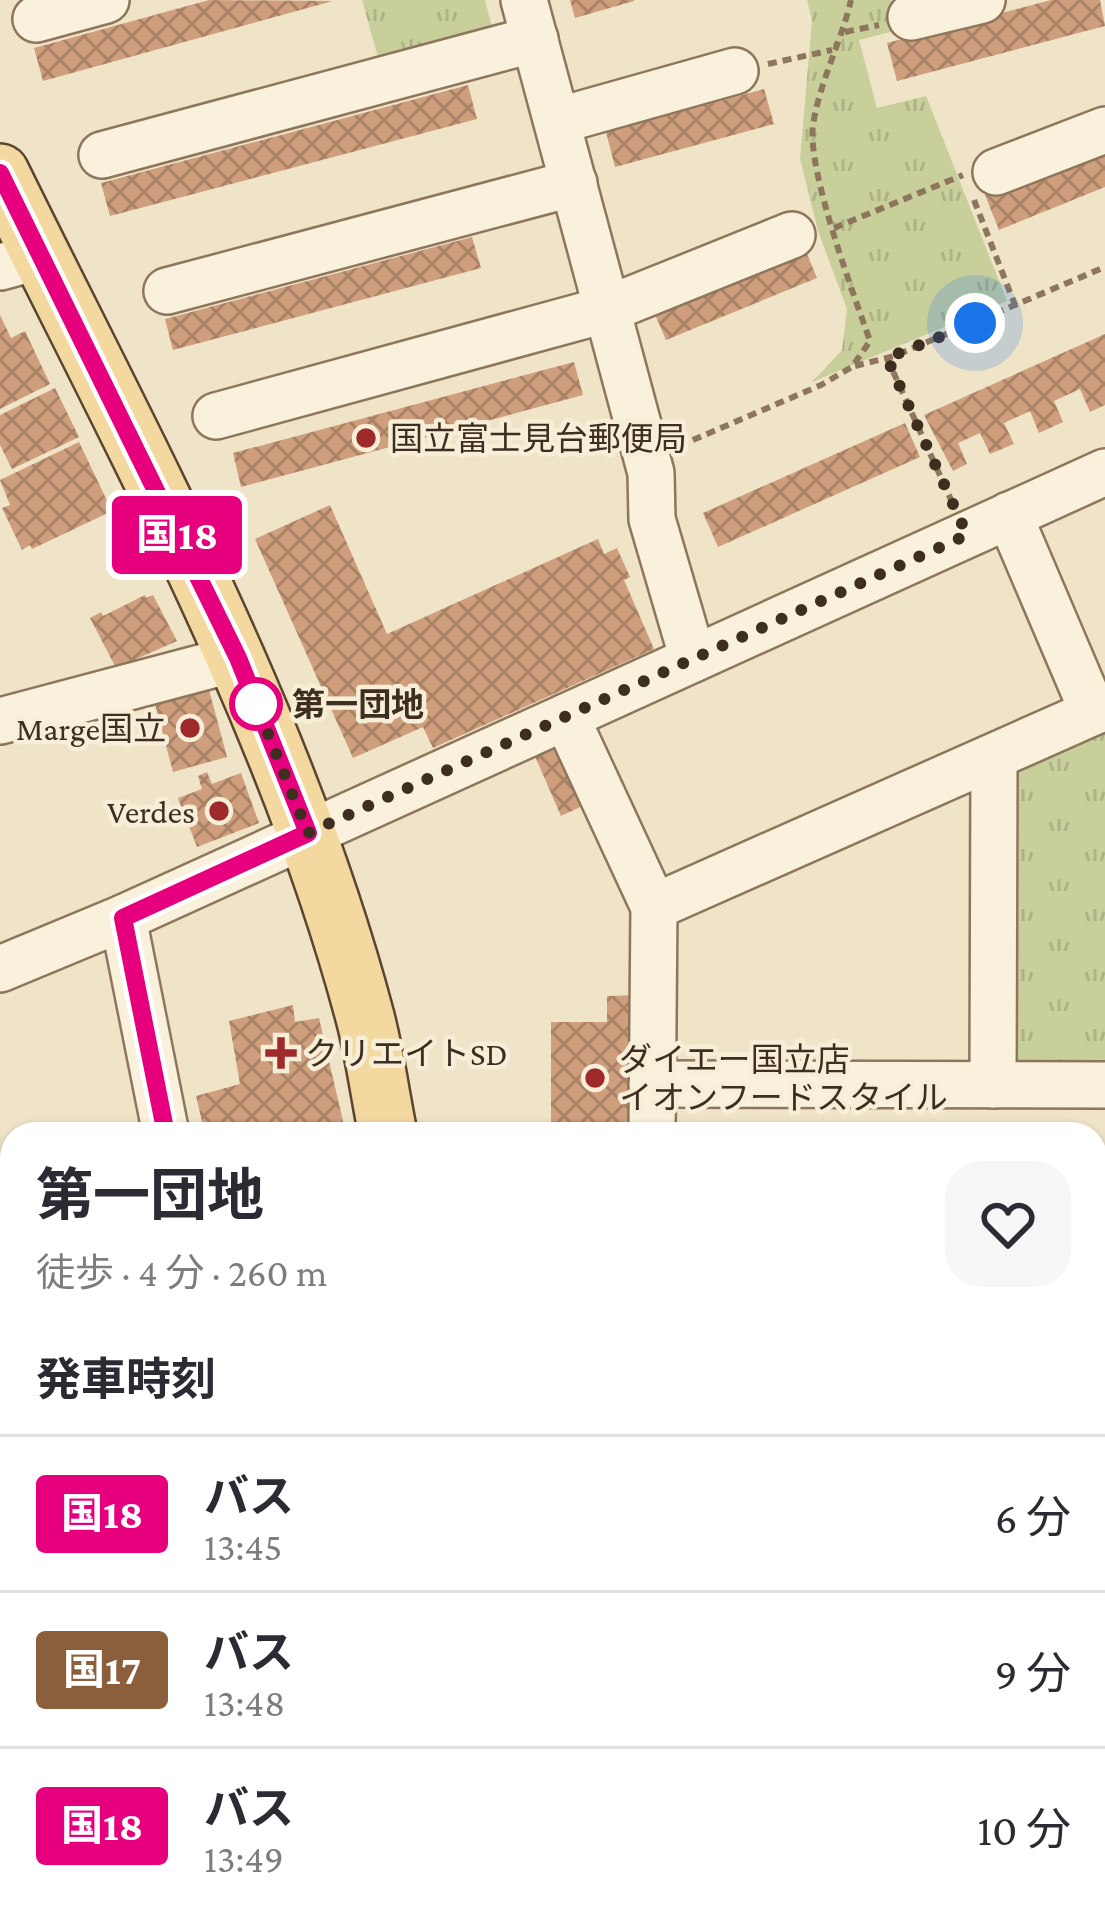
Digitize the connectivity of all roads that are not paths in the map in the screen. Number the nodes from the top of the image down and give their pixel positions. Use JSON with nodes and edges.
{"nodes":[{"id":1,"x":106,"y":0,"type":"edge"},
{"id":2,"x":982,"y":0,"type":"edge"},
{"id":3,"x":911,"y":17,"type":"dead end"},
{"id":4,"x":36,"y":19,"type":"dead end"},
{"id":5,"x":530,"y":20,"type":"edge"},
{"id":6,"x":736,"y":70,"type":"road end"},
{"id":7,"x":556,"y":121,"type":"junction"},
{"id":8,"x":1105,"y":130,"type":"edge"},
{"id":9,"x":102,"y":154,"type":"dead end"},
{"id":10,"x":0,"y":173,"type":"edge"},
{"id":11,"x":977,"y":181,"type":"road end"},
{"id":12,"x":574,"y":183,"type":"junction"},
{"id":13,"x":813,"y":232,"type":"road end"},
{"id":14,"x":20,"y":261,"type":"edge"},
{"id":15,"x":166,"y":292,"type":"dead end"},
{"id":16,"x":608,"y":309,"type":"junction"},
{"id":17,"x":216,"y":416,"type":"dead end"},
{"id":18,"x":1101,"y":485,"type":"edge"},
{"id":19,"x":1009,"y":515,"type":"junction"},
{"id":20,"x":238,"y":658,"type":"junction"},
{"id":21,"x":693,"y":659,"type":"junction"},
{"id":22,"x":1099,"y":710,"type":"edge"},
{"id":23,"x":566,"y":717,"type":"junction"},
{"id":24,"x":0,"y":721,"type":"edge"},
{"id":25,"x":994,"y":757,"type":"junction"},
{"id":26,"x":308,"y":833,"type":"junction"},
{"id":27,"x":654,"y":907,"type":"junction"},
{"id":28,"x":123,"y":918,"type":"junction"},
{"id":29,"x":0,"y":969,"type":"edge"},
{"id":30,"x":652,"y":1084,"type":"junction"},
{"id":31,"x":993,"y":1085,"type":"junction"},
{"id":32,"x":1105,"y":1085,"type":"edge"},
{"id":33,"x":164,"y":1122,"type":"edge"},
{"id":34,"x":386,"y":1122,"type":"edge"},
{"id":35,"x":652,"y":1122,"type":"edge"}],
"edges":[{"from":1,"to":4,"type":"street"},
{"from":2,"to":3,"type":"street"},
{"from":5,"to":7,"type":"street"},
{"from":5,"to":9,"type":"street"},
{"from":6,"to":7,"type":"street"},
{"from":7,"to":12,"type":"street"},
{"from":8,"to":11,"type":"street"},
{"from":10,"to":14,"type":"main road"},
{"from":12,"to":15,"type":"street"},
{"from":12,"to":16,"type":"street"},
{"from":13,"to":16,"type":"street"},
{"from":14,"to":20,"type":"main road"},
{"from":16,"to":17,"type":"street"},
{"from":16,"to":21,"type":"street"},
{"from":18,"to":19,"type":"street"},
{"from":19,"to":21,"type":"street"},
{"from":19,"to":22,"type":"street"},
{"from":20,"to":24,"type":"street"},
{"from":20,"to":26,"type":"main road"},
{"from":21,"to":23,"type":"street"},
{"from":22,"to":25,"type":"street"},
{"from":23,"to":26,"type":"street"},
{"from":23,"to":27,"type":"street"},
{"from":25,"to":27,"type":"street"},
{"from":25,"to":31,"type":"street"},
{"from":26,"to":28,"type":"street"},
{"from":26,"to":34,"type":"main road"},
{"from":27,"to":30,"type":"street"},
{"from":28,"to":29,"type":"street"},
{"from":28,"to":33,"type":"street"},
{"from":30,"to":31,"type":"street"},
{"from":30,"to":35,"type":"street"},
{"from":31,"to":32,"type":"street"}]}
